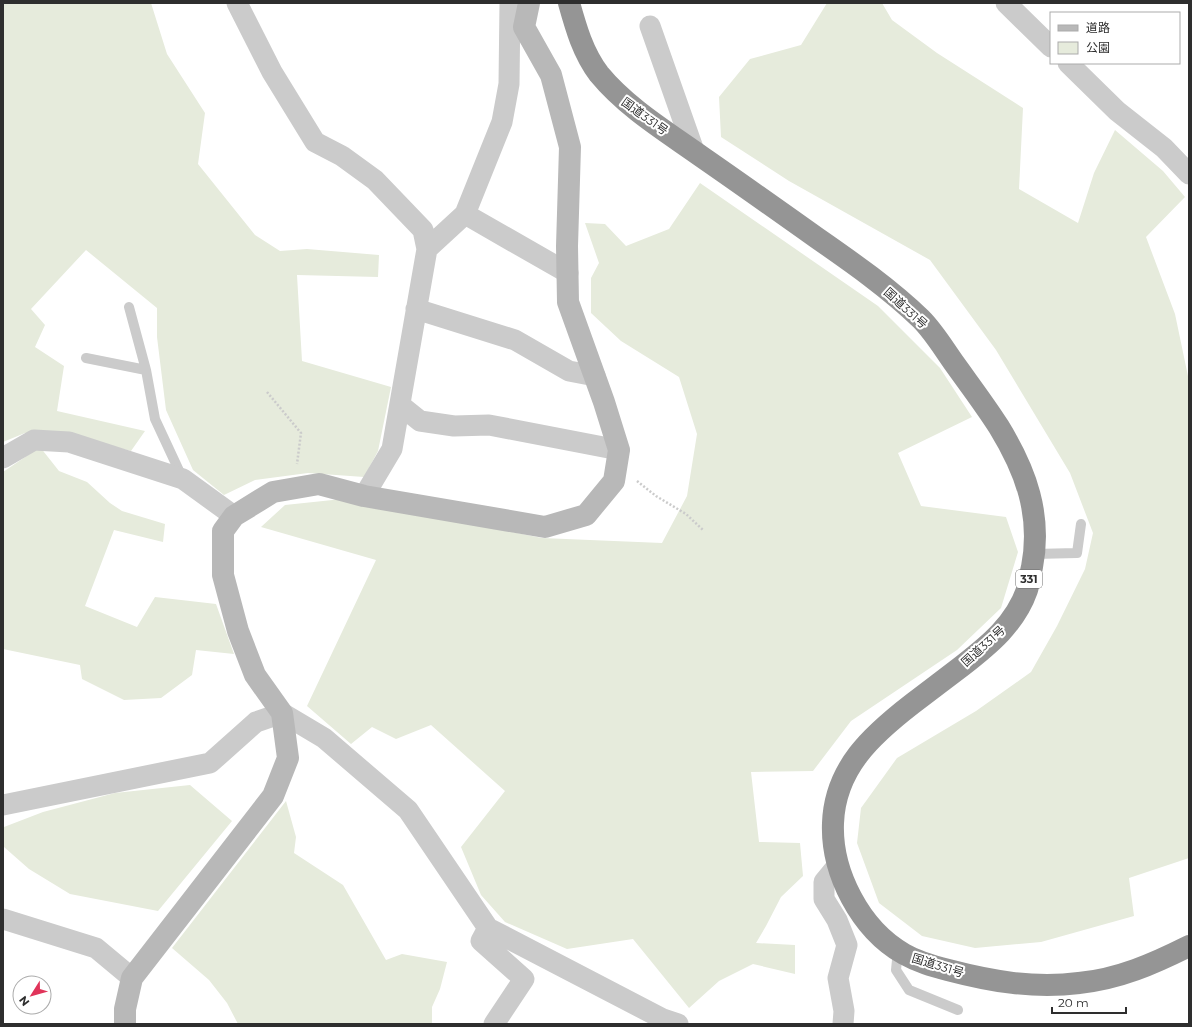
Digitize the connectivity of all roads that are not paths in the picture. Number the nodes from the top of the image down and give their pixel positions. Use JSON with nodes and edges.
{"nodes":[{"id":1,"x":510,"y":3,"type":"edge"},
{"id":2,"x":529,"y":3,"type":"edge"},
{"id":3,"x":569,"y":3,"type":"edge"},
{"id":4,"x":1006,"y":3,"type":"edge"},
{"id":5,"x":241,"y":4,"type":"edge"},
{"id":6,"x":650,"y":26,"type":"dead end"},
{"id":7,"x":1050,"y":46,"type":"edge"},
{"id":8,"x":1069,"y":64,"type":"edge"},
{"id":9,"x":694,"y":151,"type":"junction"},
{"id":10,"x":1189,"y":174,"type":"edge"},
{"id":11,"x":465,"y":214,"type":"junction"},
{"id":12,"x":427,"y":249,"type":"junction"},
{"id":13,"x":568,"y":273,"type":"junction"},
{"id":14,"x":129,"y":307,"type":"dead end"},
{"id":15,"x":416,"y":309,"type":"junction"},
{"id":16,"x":86,"y":358,"type":"dead end"},
{"id":17,"x":146,"y":370,"type":"junction"},
{"id":18,"x":595,"y":376,"type":"junction"},
{"id":19,"x":400,"y":405,"type":"junction"},
{"id":20,"x":3,"y":458,"type":"edge"},
{"id":21,"x":618,"y":458,"type":"junction"},
{"id":22,"x":183,"y":479,"type":"junction"},
{"id":23,"x":364,"y":496,"type":"junction"},
{"id":24,"x":234,"y":516,"type":"junction"},
{"id":25,"x":1081,"y":524,"type":"dead end"},
{"id":26,"x":1034,"y":554,"type":"junction"},
{"id":27,"x":282,"y":713,"type":"junction"},
{"id":28,"x":3,"y":805,"type":"edge"},
{"id":29,"x":838,"y":865,"type":"junction"},
{"id":30,"x":3,"y":919,"type":"edge"},
{"id":31,"x":488,"y":928,"type":"junction"},
{"id":32,"x":1189,"y":946,"type":"edge"},
{"id":33,"x":898,"y":950,"type":"junction"},
{"id":34,"x":132,"y":978,"type":"junction"},
{"id":35,"x":958,"y":1010,"type":"dead end"},
{"id":36,"x":125,"y":1024,"type":"edge"},
{"id":37,"x":494,"y":1024,"type":"edge"},
{"id":38,"x":678,"y":1024,"type":"edge"},
{"id":39,"x":843,"y":1024,"type":"edge"}],
"edges":[{"from":1,"to":11,"type":"street"},
{"from":2,"to":13,"type":"street"},
{"from":3,"to":9,"type":"highway","name":"国道331号","number":"331"},
{"from":4,"to":7,"type":"street"},
{"from":5,"to":12,"type":"street"},
{"from":6,"to":9,"type":"street"},
{"from":8,"to":10,"type":"street"},
{"from":9,"to":26,"type":"highway","name":"国道331号","number":"331"},
{"from":11,"to":12,"type":"street"},
{"from":11,"to":13,"type":"street"},
{"from":12,"to":15,"type":"street"},
{"from":13,"to":18,"type":"street"},
{"from":14,"to":17,"type":"lane"},
{"from":15,"to":18,"type":"street"},
{"from":15,"to":19,"type":"street"},
{"from":16,"to":17,"type":"lane"},
{"from":17,"to":22,"type":"lane"},
{"from":18,"to":21,"type":"street"},
{"from":19,"to":21,"type":"street"},
{"from":19,"to":23,"type":"street"},
{"from":20,"to":22,"type":"street"},
{"from":21,"to":23,"type":"street"},
{"from":22,"to":24,"type":"street"},
{"from":23,"to":24,"type":"street"},
{"from":24,"to":27,"type":"street"},
{"from":25,"to":26,"type":"lane"},
{"from":26,"to":29,"type":"highway","name":"国道331号","number":"331"},
{"from":27,"to":28,"type":"street"},
{"from":27,"to":31,"type":"street"},
{"from":27,"to":34,"type":"street"},
{"from":29,"to":33,"type":"highway","name":"国道331号","number":"331"},
{"from":29,"to":39,"type":"street"},
{"from":30,"to":34,"type":"street"},
{"from":31,"to":37,"type":"street"},
{"from":31,"to":38,"type":"street"},
{"from":32,"to":33,"type":"highway","name":"国道331号","number":"331"},
{"from":33,"to":35,"type":"lane"},
{"from":34,"to":36,"type":"street"}]}
